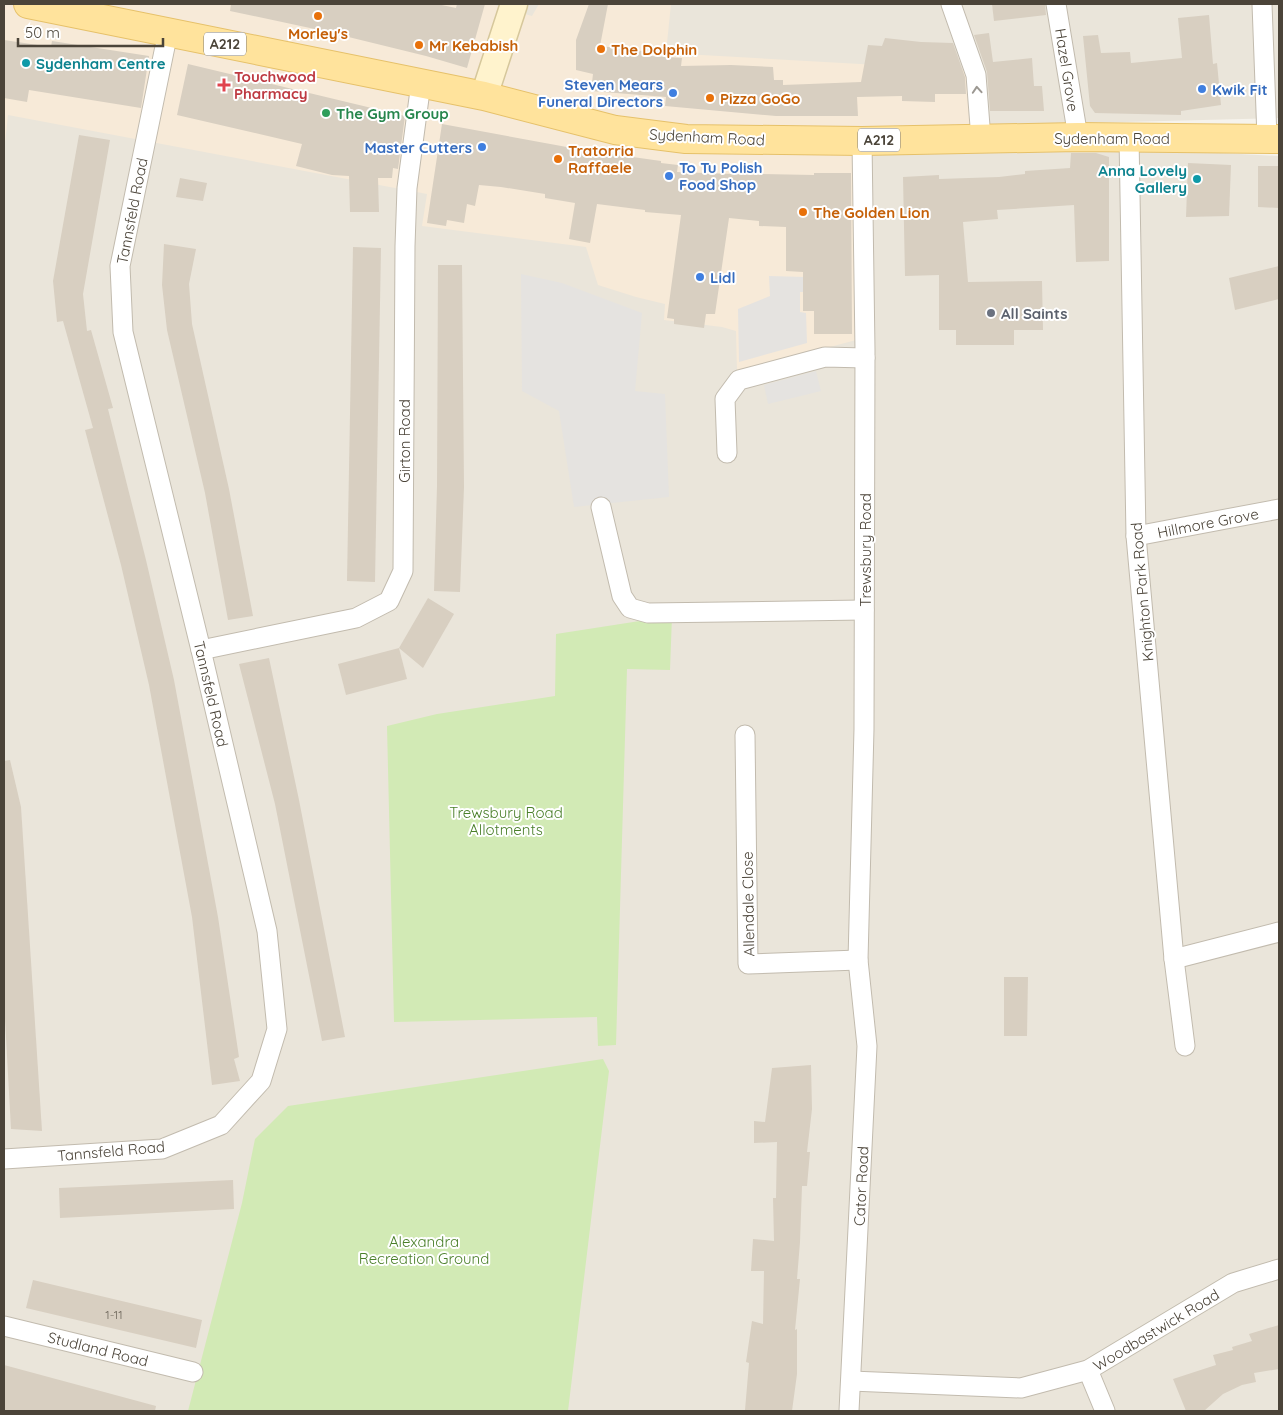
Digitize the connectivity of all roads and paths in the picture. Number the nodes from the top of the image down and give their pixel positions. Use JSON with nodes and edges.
{"nodes":[{"id":1,"x":28,"y":4,"type":"edge"},
{"id":2,"x":514,"y":4,"type":"edge"},
{"id":3,"x":950,"y":4,"type":"edge"},
{"id":4,"x":1056,"y":4,"type":"edge"},
{"id":5,"x":1262,"y":4,"type":"edge"},
{"id":6,"x":168,"y":32,"type":"junction"},
{"id":7,"x":421,"y":84,"type":"junction"},
{"id":8,"x":484,"y":96,"type":"junction"},
{"id":9,"x":1078,"y":137,"type":"junction"},
{"id":10,"x":1129,"y":137,"type":"junction"},
{"id":11,"x":1273,"y":138,"type":"edge"},
{"id":12,"x":981,"y":139,"type":"junction"},
{"id":13,"x":862,"y":141,"type":"junction"},
{"id":14,"x":865,"y":358,"type":"junction"},
{"id":15,"x":728,"y":453,"type":"dead end"},
{"id":16,"x":601,"y":507,"type":"dead end"},
{"id":17,"x":1279,"y":509,"type":"edge"},
{"id":18,"x":1136,"y":536,"type":"junction"},
{"id":19,"x":864,"y":610,"type":"junction"},
{"id":20,"x":201,"y":650,"type":"junction"},
{"id":21,"x":745,"y":734,"type":"dead end"},
{"id":22,"x":1279,"y":932,"type":"edge"},
{"id":23,"x":1174,"y":958,"type":"junction"},
{"id":24,"x":858,"y":960,"type":"junction"},
{"id":25,"x":1185,"y":1046,"type":"dead end"},
{"id":26,"x":4,"y":1159,"type":"edge"},
{"id":27,"x":1279,"y":1269,"type":"edge"},
{"id":28,"x":4,"y":1326,"type":"edge"},
{"id":29,"x":1088,"y":1370,"type":"junction"},
{"id":30,"x":193,"y":1372,"type":"dead end"},
{"id":31,"x":851,"y":1381,"type":"junction"},
{"id":32,"x":849,"y":1411,"type":"edge"},
{"id":33,"x":1105,"y":1411,"type":"edge"}],
"edges":[{"from":1,"to":6,"type":"main road","name":"Sydenham Road","number":"A212"},
{"from":2,"to":8,"type":"street"},
{"from":12,"to":3,"type":"street","one_way":true},
{"from":4,"to":9,"type":"street","name":"Hazel Grove"},
{"from":5,"to":11,"type":"street"},
{"from":6,"to":7,"type":"main road","name":"Sydenham Road","number":"A212"},
{"from":6,"to":20,"type":"street","name":"Tannsfeld Road"},
{"from":7,"to":8,"type":"main road","name":"Sydenham Road","number":"A212"},
{"from":7,"to":20,"type":"street","name":"Girton Road"},
{"from":8,"to":13,"type":"main road","name":"Sydenham Road","number":"A212"},
{"from":9,"to":10,"type":"main road","name":"Sydenham Road","number":"A212"},
{"from":9,"to":12,"type":"main road","name":"Sydenham Road","number":"A212"},
{"from":10,"to":11,"type":"main road","name":"Sydenham Road","number":"A212"},
{"from":10,"to":18,"type":"street","name":"Knighton Park Road"},
{"from":12,"to":13,"type":"main road","name":"Sydenham Road","number":"A212"},
{"from":13,"to":14,"type":"street","name":"Trewsbury Road"},
{"from":14,"to":15,"type":"street"},
{"from":14,"to":19,"type":"street","name":"Trewsbury Road"},
{"from":16,"to":19,"type":"street"},
{"from":17,"to":18,"type":"street","name":"Hillmore Grove"},
{"from":18,"to":23,"type":"street","name":"Knighton Park Road"},
{"from":19,"to":24,"type":"street","name":"Trewsbury Road"},
{"from":20,"to":26,"type":"street","name":"Tannsfeld Road"},
{"from":21,"to":24,"type":"street","name":"Allendale Close"},
{"from":22,"to":23,"type":"street"},
{"from":23,"to":25,"type":"street","name":"Knighton Park Road"},
{"from":24,"to":31,"type":"street","name":"Cator Road"},
{"from":27,"to":29,"type":"street","name":"Woodbastwick Road"},
{"from":28,"to":30,"type":"street","name":"Studland Road"},
{"from":29,"to":31,"type":"street","name":"Woodbastwick Road"},
{"from":29,"to":33,"type":"street"},
{"from":31,"to":32,"type":"street","name":"Cator Road"}]}
